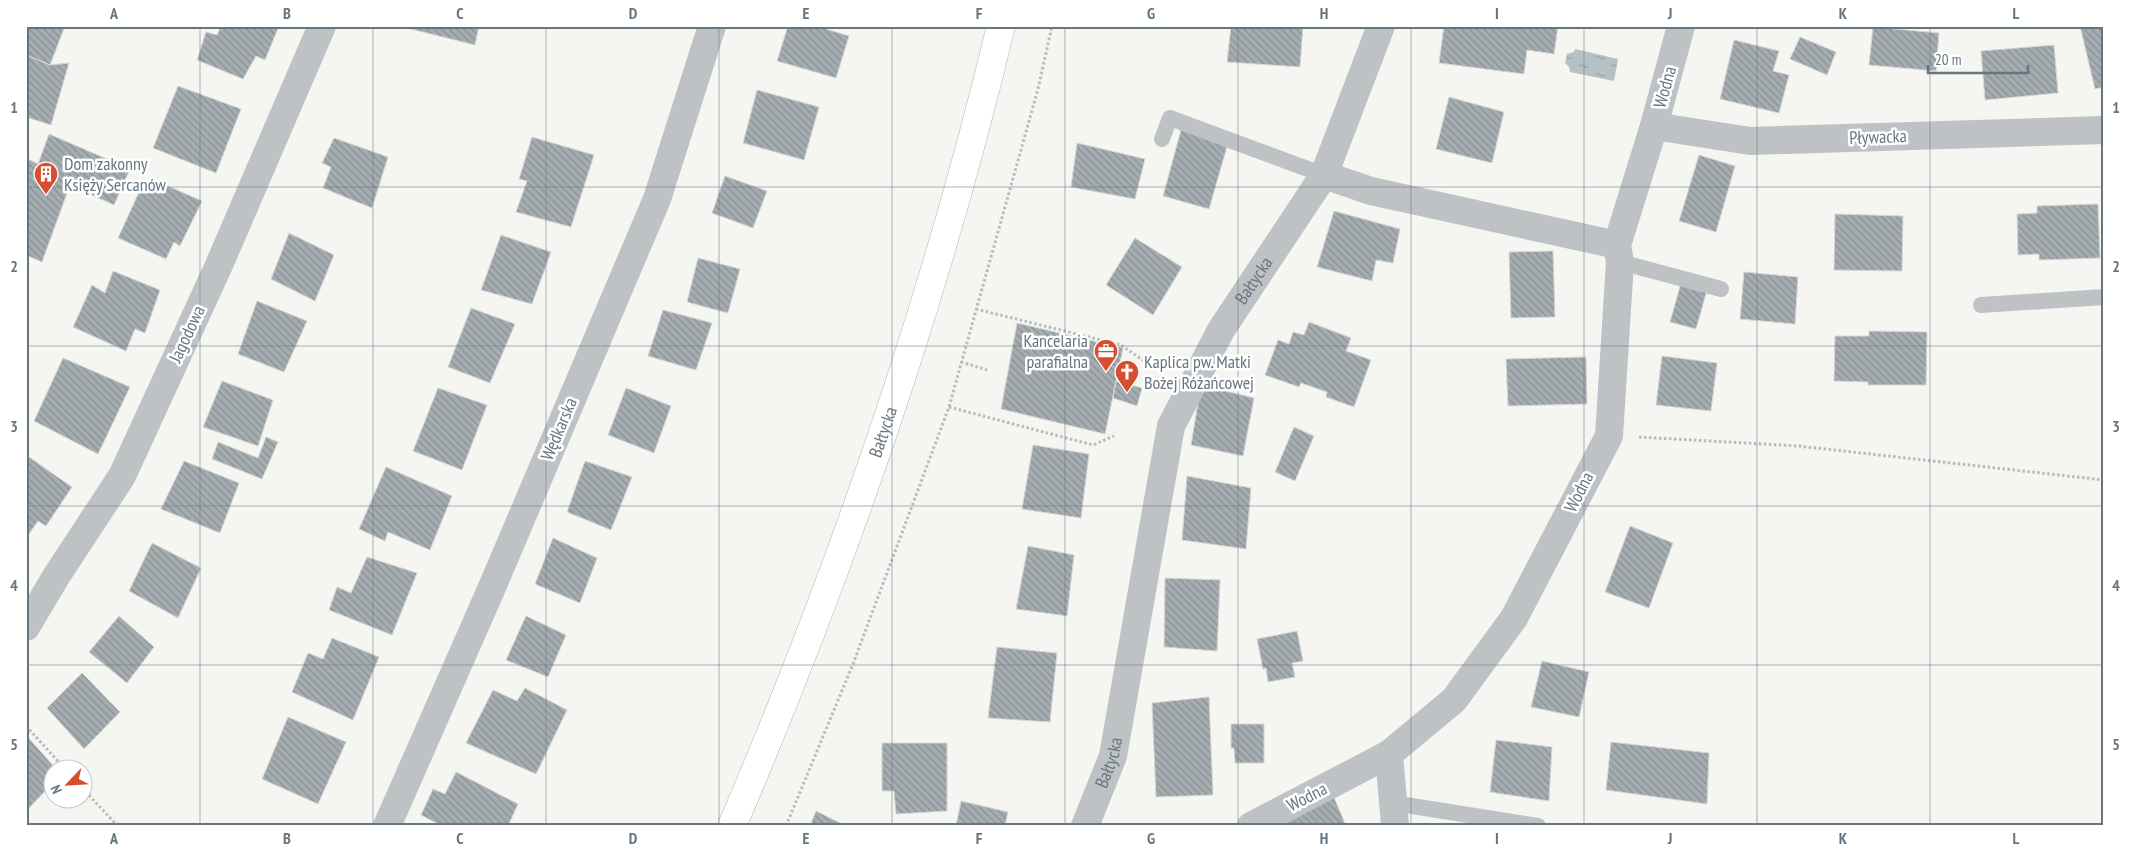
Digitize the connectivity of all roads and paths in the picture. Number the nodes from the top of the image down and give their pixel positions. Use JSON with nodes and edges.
{"nodes":[{"id":1,"x":322,"y":26,"type":"edge"},
{"id":2,"x":712,"y":26,"type":"edge"},
{"id":3,"x":1001,"y":26,"type":"edge"},
{"id":4,"x":1052,"y":26,"type":"edge"},
{"id":5,"x":1381,"y":26,"type":"edge"},
{"id":6,"x":1682,"y":26,"type":"edge"},
{"id":7,"x":1654,"y":126,"type":"junction"},
{"id":8,"x":2104,"y":130,"type":"edge"},
{"id":9,"x":1162,"y":138,"type":"dead end"},
{"id":10,"x":1324,"y":175,"type":"junction"},
{"id":11,"x":1619,"y":254,"type":"junction"},
{"id":12,"x":1721,"y":289,"type":"dead end"},
{"id":13,"x":2104,"y":297,"type":"edge"},
{"id":14,"x":1981,"y":305,"type":"dead end"},
{"id":15,"x":976,"y":309,"type":"junction"},
{"id":16,"x":961,"y":362,"type":"junction"},
{"id":17,"x":1154,"y":368,"type":"dead end"},
{"id":18,"x":987,"y":370,"type":"dead end"},
{"id":19,"x":948,"y":407,"type":"junction"},
{"id":20,"x":1114,"y":436,"type":"dead end"},
{"id":21,"x":1609,"y":436,"type":"junction"},
{"id":22,"x":2104,"y":480,"type":"edge"},
{"id":23,"x":26,"y":627,"type":"edge"},
{"id":24,"x":26,"y":726,"type":"edge"},
{"id":25,"x":1388,"y":754,"type":"junction"},
{"id":26,"x":57,"y":760,"type":"edge"},
{"id":27,"x":92,"y":799,"type":"edge"},
{"id":28,"x":1394,"y":814,"type":"edge"},
{"id":29,"x":122,"y":826,"type":"edge"},
{"id":30,"x":387,"y":826,"type":"edge"},
{"id":31,"x":732,"y":826,"type":"edge"},
{"id":32,"x":786,"y":826,"type":"edge"},
{"id":33,"x":1085,"y":826,"type":"edge"},
{"id":34,"x":1251,"y":826,"type":"edge"},
{"id":35,"x":1538,"y":826,"type":"edge"}],
"edges":[{"from":1,"to":23,"type":"street","name":"Jagodowa"},
{"from":2,"to":30,"type":"street","name":"Wędkarska"},
{"from":3,"to":31,"type":"main road","name":"Bałtycka"},
{"from":4,"to":15,"type":"path"},
{"from":5,"to":10,"type":"street","name":"Bałtycka"},
{"from":6,"to":7,"type":"street","name":"Wodna"},
{"from":7,"to":8,"type":"street","name":"Pływacka"},
{"from":7,"to":11,"type":"street","name":"Wodna"},
{"from":9,"to":10,"type":"lane"},
{"from":10,"to":11,"type":"street"},
{"from":10,"to":33,"type":"street","name":"Bałtycka"},
{"from":11,"to":12,"type":"lane"},
{"from":11,"to":21,"type":"street","name":"Wodna"},
{"from":13,"to":14,"type":"lane"},
{"from":15,"to":16,"type":"path"},
{"from":15,"to":17,"type":"path"},
{"from":16,"to":18,"type":"path"},
{"from":16,"to":19,"type":"path"},
{"from":19,"to":20,"type":"path"},
{"from":19,"to":32,"type":"path"},
{"from":21,"to":22,"type":"path"},
{"from":21,"to":25,"type":"street","name":"Wodna"},
{"from":24,"to":26,"type":"path"},
{"from":25,"to":28,"type":"street"},
{"from":25,"to":34,"type":"street","name":"Wodna"},
{"from":27,"to":29,"type":"path"},
{"from":28,"to":35,"type":"lane"}]}
